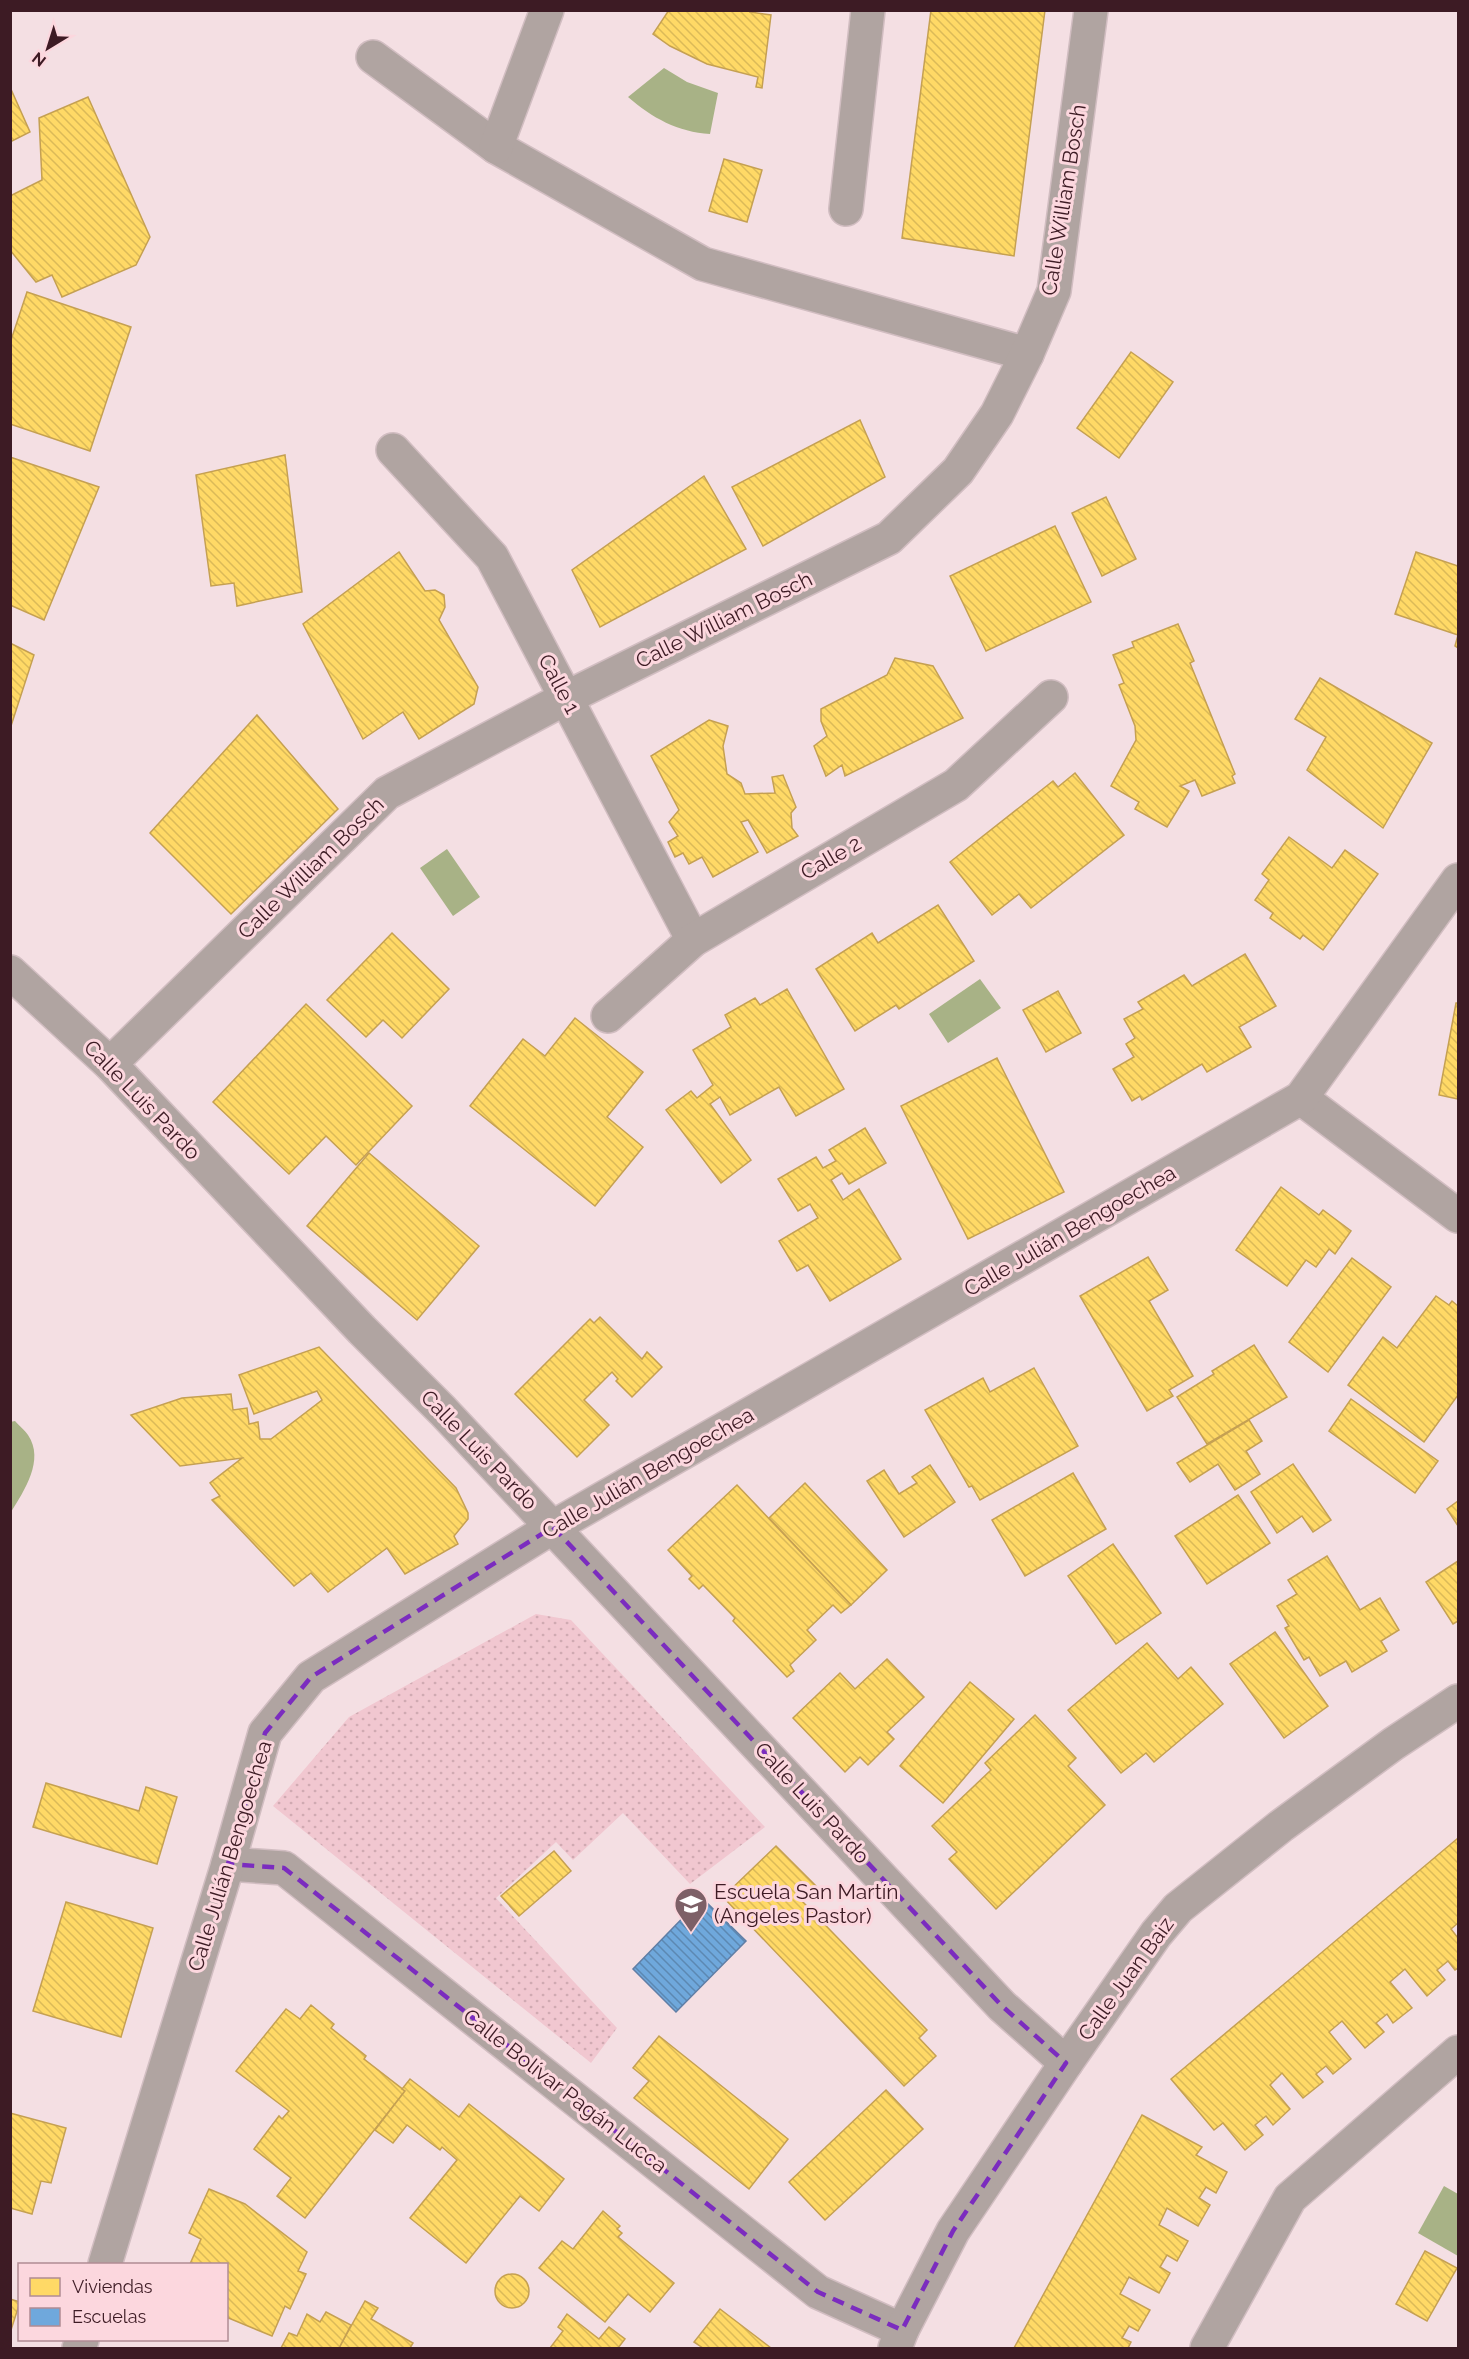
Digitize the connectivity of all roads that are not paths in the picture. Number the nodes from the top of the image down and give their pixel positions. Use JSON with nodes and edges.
{"nodes":[{"id":1,"x":548,"y":10,"type":"edge"},
{"id":2,"x":868,"y":10,"type":"edge"},
{"id":3,"x":1091,"y":10,"type":"edge"},
{"id":4,"x":373,"y":57,"type":"dead end"},
{"id":5,"x":496,"y":147,"type":"junction"},
{"id":6,"x":846,"y":209,"type":"dead end"},
{"id":7,"x":1027,"y":354,"type":"junction"},
{"id":8,"x":393,"y":450,"type":"dead end"},
{"id":9,"x":1051,"y":697,"type":"dead end"},
{"id":10,"x":566,"y":698,"type":"junction"},
{"id":11,"x":1458,"y":880,"type":"edge"},
{"id":12,"x":693,"y":939,"type":"junction"},
{"id":13,"x":10,"y":972,"type":"edge"},
{"id":14,"x":608,"y":1016,"type":"dead end"},
{"id":15,"x":110,"y":1064,"type":"junction"},
{"id":16,"x":1301,"y":1098,"type":"junction"},
{"id":17,"x":1458,"y":1216,"type":"edge"},
{"id":18,"x":554,"y":1527,"type":"junction"},
{"id":19,"x":1458,"y":1701,"type":"edge"},
{"id":20,"x":228,"y":1864,"type":"junction"},
{"id":21,"x":1458,"y":2052,"type":"edge"},
{"id":22,"x":1066,"y":2063,"type":"junction"},
{"id":23,"x":106,"y":2263,"type":"edge"},
{"id":24,"x":898,"y":2339,"type":"edge"},
{"id":25,"x":1207,"y":2349,"type":"edge"}],
"edges":[{"from":1,"to":5,"type":"street"},
{"from":2,"to":6,"type":"street"},
{"from":3,"to":7,"type":"street","name":"Calle William Bosch"},
{"from":4,"to":5,"type":"street"},
{"from":5,"to":7,"type":"street"},
{"from":7,"to":10,"type":"street","name":"Calle William Bosch"},
{"from":8,"to":10,"type":"street","name":"Calle 1"},
{"from":9,"to":12,"type":"street","name":"Calle 2"},
{"from":10,"to":12,"type":"street","name":"Calle 1"},
{"from":10,"to":15,"type":"street","name":"Calle William Bosch"},
{"from":11,"to":16,"type":"street","name":"Calle Julián Bengoechea"},
{"from":12,"to":14,"type":"street","name":"Calle 2"},
{"from":13,"to":15,"type":"street","name":"Calle Luis Pardo"},
{"from":15,"to":18,"type":"street","name":"Calle Luis Pardo"},
{"from":16,"to":17,"type":"street"},
{"from":16,"to":18,"type":"street","name":"Calle Julián Bengoechea"},
{"from":18,"to":20,"type":"street","name":"Calle Julián Bengoechea"},
{"from":18,"to":22,"type":"street","name":"Calle Luis Pardo"},
{"from":19,"to":22,"type":"street","name":"Calle Juan Baiz"},
{"from":20,"to":23,"type":"street","name":"Calle Julián Bengoechea"},
{"from":20,"to":24,"type":"street","name":"Calle Bolívar Pagán Lucca"},
{"from":21,"to":25,"type":"street"},
{"from":22,"to":24,"type":"street","name":"Calle Juan Baiz"}]}
